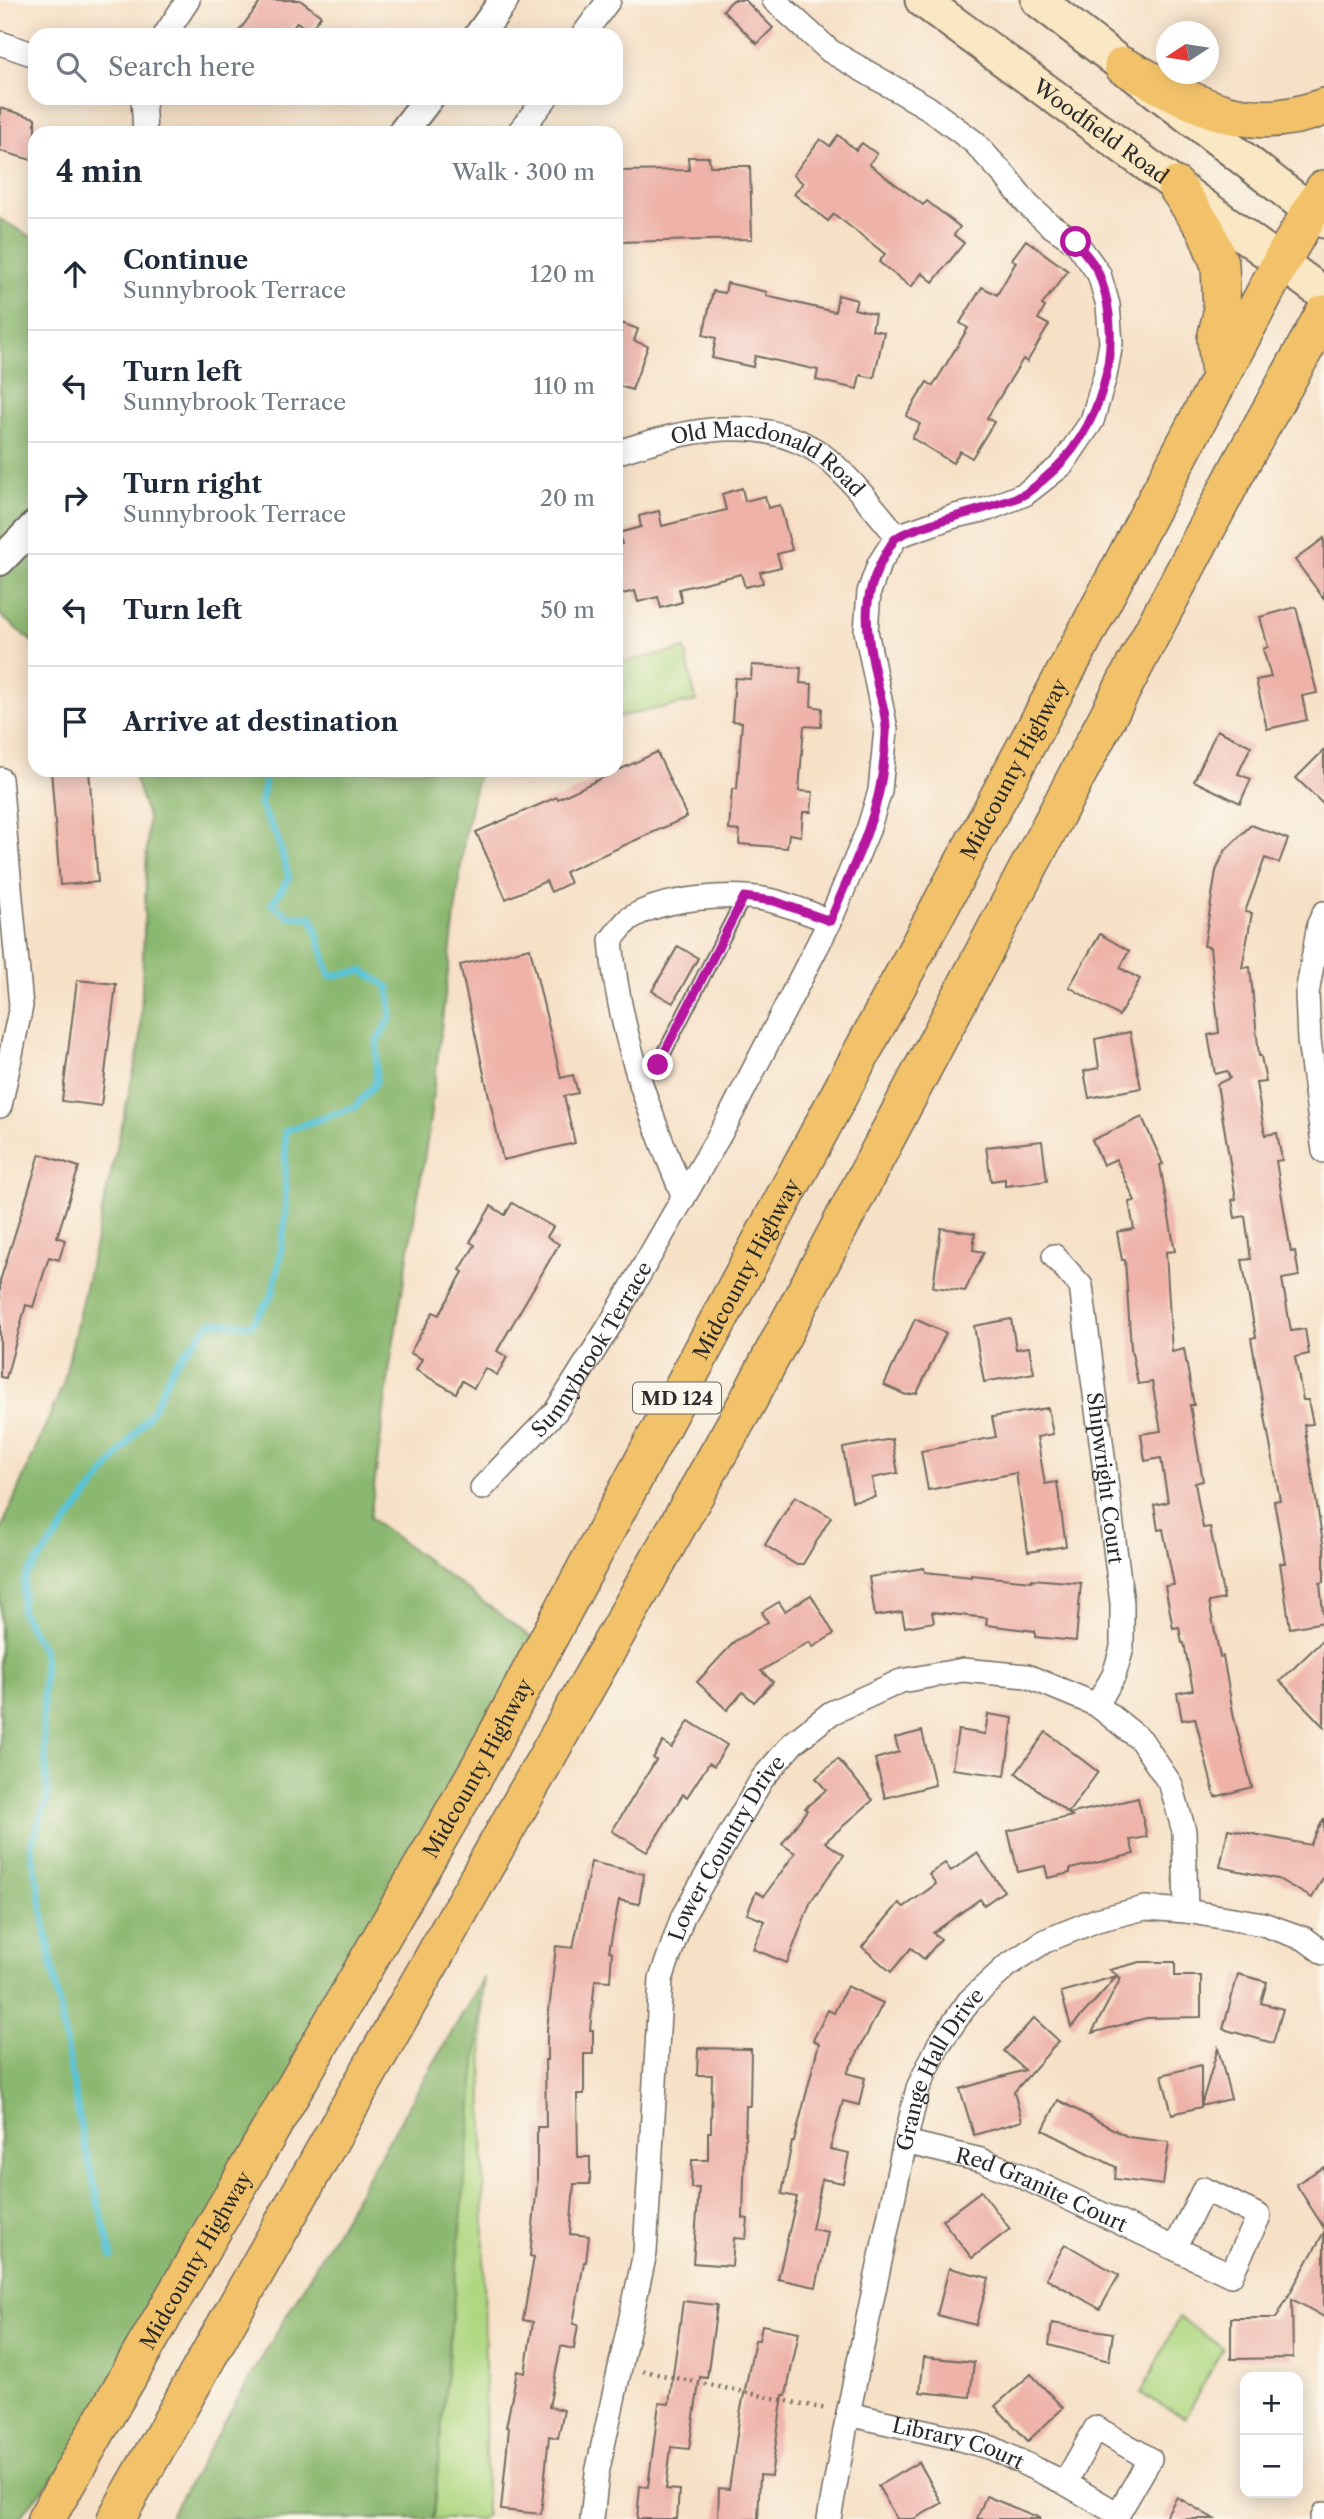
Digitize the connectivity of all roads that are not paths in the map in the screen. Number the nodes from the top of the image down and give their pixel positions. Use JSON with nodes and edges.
{"nodes":[{"id":1,"x":188,"y":0,"type":"edge"},
{"id":2,"x":504,"y":0,"type":"edge"},
{"id":3,"x":608,"y":0,"type":"edge"},
{"id":4,"x":774,"y":0,"type":"edge"},
{"id":5,"x":922,"y":0,"type":"edge"},
{"id":6,"x":1038,"y":0,"type":"edge"},
{"id":7,"x":170,"y":28,"type":"edge"},
{"id":8,"x":484,"y":28,"type":"edge"},
{"id":9,"x":588,"y":28,"type":"edge"},
{"id":10,"x":0,"y":43,"type":"edge"},
{"id":11,"x":28,"y":53,"type":"edge"},
{"id":12,"x":1123,"y":66,"type":"junction"},
{"id":13,"x":143,"y":105,"type":"edge"},
{"id":14,"x":424,"y":105,"type":"edge"},
{"id":15,"x":540,"y":105,"type":"edge"},
{"id":16,"x":1324,"y":107,"type":"edge"},
{"id":17,"x":145,"y":126,"type":"edge"},
{"id":18,"x":407,"y":126,"type":"edge"},
{"id":19,"x":524,"y":126,"type":"edge"},
{"id":20,"x":1175,"y":186,"type":"junction"},
{"id":21,"x":1320,"y":207,"type":"edge"},
{"id":22,"x":1281,"y":262,"type":"junction"},
{"id":23,"x":1324,"y":294,"type":"edge"},
{"id":24,"x":1324,"y":314,"type":"edge"},
{"id":25,"x":1221,"y":378,"type":"junction"},
{"id":26,"x":623,"y":451,"type":"edge"},
{"id":27,"x":28,"y":532,"type":"edge"},
{"id":28,"x":897,"y":536,"type":"junction"},
{"id":29,"x":0,"y":561,"type":"edge"},
{"id":30,"x":0,"y":779,"type":"edge"},
{"id":31,"x":744,"y":897,"type":"junction"},
{"id":32,"x":1324,"y":913,"type":"edge"},
{"id":33,"x":830,"y":921,"type":"junction"},
{"id":34,"x":6,"y":928,"type":"edge"},
{"id":35,"x":636,"y":1074,"type":"junction"},
{"id":36,"x":0,"y":1106,"type":"edge"},
{"id":37,"x":1324,"y":1151,"type":"edge"},
{"id":38,"x":684,"y":1196,"type":"junction"},
{"id":39,"x":1054,"y":1256,"type":"dead end"},
{"id":40,"x":482,"y":1488,"type":"dead end"},
{"id":41,"x":1097,"y":1705,"type":"junction"},
{"id":42,"x":1186,"y":1911,"type":"junction"},
{"id":43,"x":1324,"y":1953,"type":"edge"},
{"id":44,"x":905,"y":2142,"type":"junction"},
{"id":45,"x":1175,"y":2248,"type":"dead end"},
{"id":46,"x":848,"y":2414,"type":"junction"},
{"id":47,"x":1065,"y":2483,"type":"dead end"},
{"id":48,"x":1324,"y":2514,"type":"edge"},
{"id":49,"x":46,"y":2519,"type":"edge"},
{"id":50,"x":116,"y":2519,"type":"edge"},
{"id":51,"x":592,"y":2519,"type":"edge"},
{"id":52,"x":830,"y":2519,"type":"edge"},
{"id":53,"x":1322,"y":2519,"type":"edge"}],
"edges":[{"from":1,"to":7,"type":"street"},
{"from":2,"to":8,"type":"street"},
{"from":3,"to":9,"type":"street"},
{"from":4,"to":28,"type":"street"},
{"from":5,"to":20,"type":"main road","name":"Woodfield Road"},
{"from":6,"to":12,"type":"main road"},
{"from":10,"to":11,"type":"street"},
{"from":12,"to":16,"type":"main road"},
{"from":12,"to":21,"type":"main road"},
{"from":13,"to":17,"type":"street"},
{"from":14,"to":18,"type":"street"},
{"from":15,"to":19,"type":"street"},
{"from":20,"to":22,"type":"main road","name":"Woodfield Road"},
{"from":20,"to":25,"type":"main road"},
{"from":21,"to":22,"type":"main road","name":"Midcounty Highway"},
{"from":22,"to":23,"type":"main road","name":"Woodfield Road"},
{"from":22,"to":25,"type":"main road","name":"Midcounty Highway","number":"MD 124"},
{"from":24,"to":50,"type":"main road","number":"MD 124"},
{"from":25,"to":49,"type":"main road","name":"Midcounty Highway","number":"MD 124"},
{"from":26,"to":28,"type":"street","name":"Old Macdonald Road"},
{"from":27,"to":29,"type":"street"},
{"from":28,"to":33,"type":"street","name":"Sunnybrook Terrace"},
{"from":30,"to":34,"type":"street"},
{"from":31,"to":33,"type":"street"},
{"from":31,"to":35,"type":"lane"},
{"from":31,"to":35,"type":"street"},
{"from":32,"to":37,"type":"street"},
{"from":33,"to":38,"type":"street","name":"Sunnybrook Terrace"},
{"from":34,"to":36,"type":"street"},
{"from":35,"to":38,"type":"street"},
{"from":38,"to":40,"type":"street","name":"Sunnybrook Terrace"},
{"from":39,"to":41,"type":"street","name":"Shipwright Court"},
{"from":41,"to":42,"type":"street","name":"Lower Country Drive"},
{"from":41,"to":51,"type":"street","name":"Lower Country Drive"},
{"from":42,"to":43,"type":"street","name":"Grange Hall Drive"},
{"from":42,"to":44,"type":"street","name":"Grange Hall Drive"},
{"from":44,"to":45,"type":"street","name":"Red Granite Court"},
{"from":44,"to":46,"type":"street","name":"Grange Hall Drive"},
{"from":46,"to":47,"type":"street","name":"Library Court"},
{"from":46,"to":52,"type":"street","name":"Grange Hall Drive"},
{"from":48,"to":53,"type":"street"}]}
